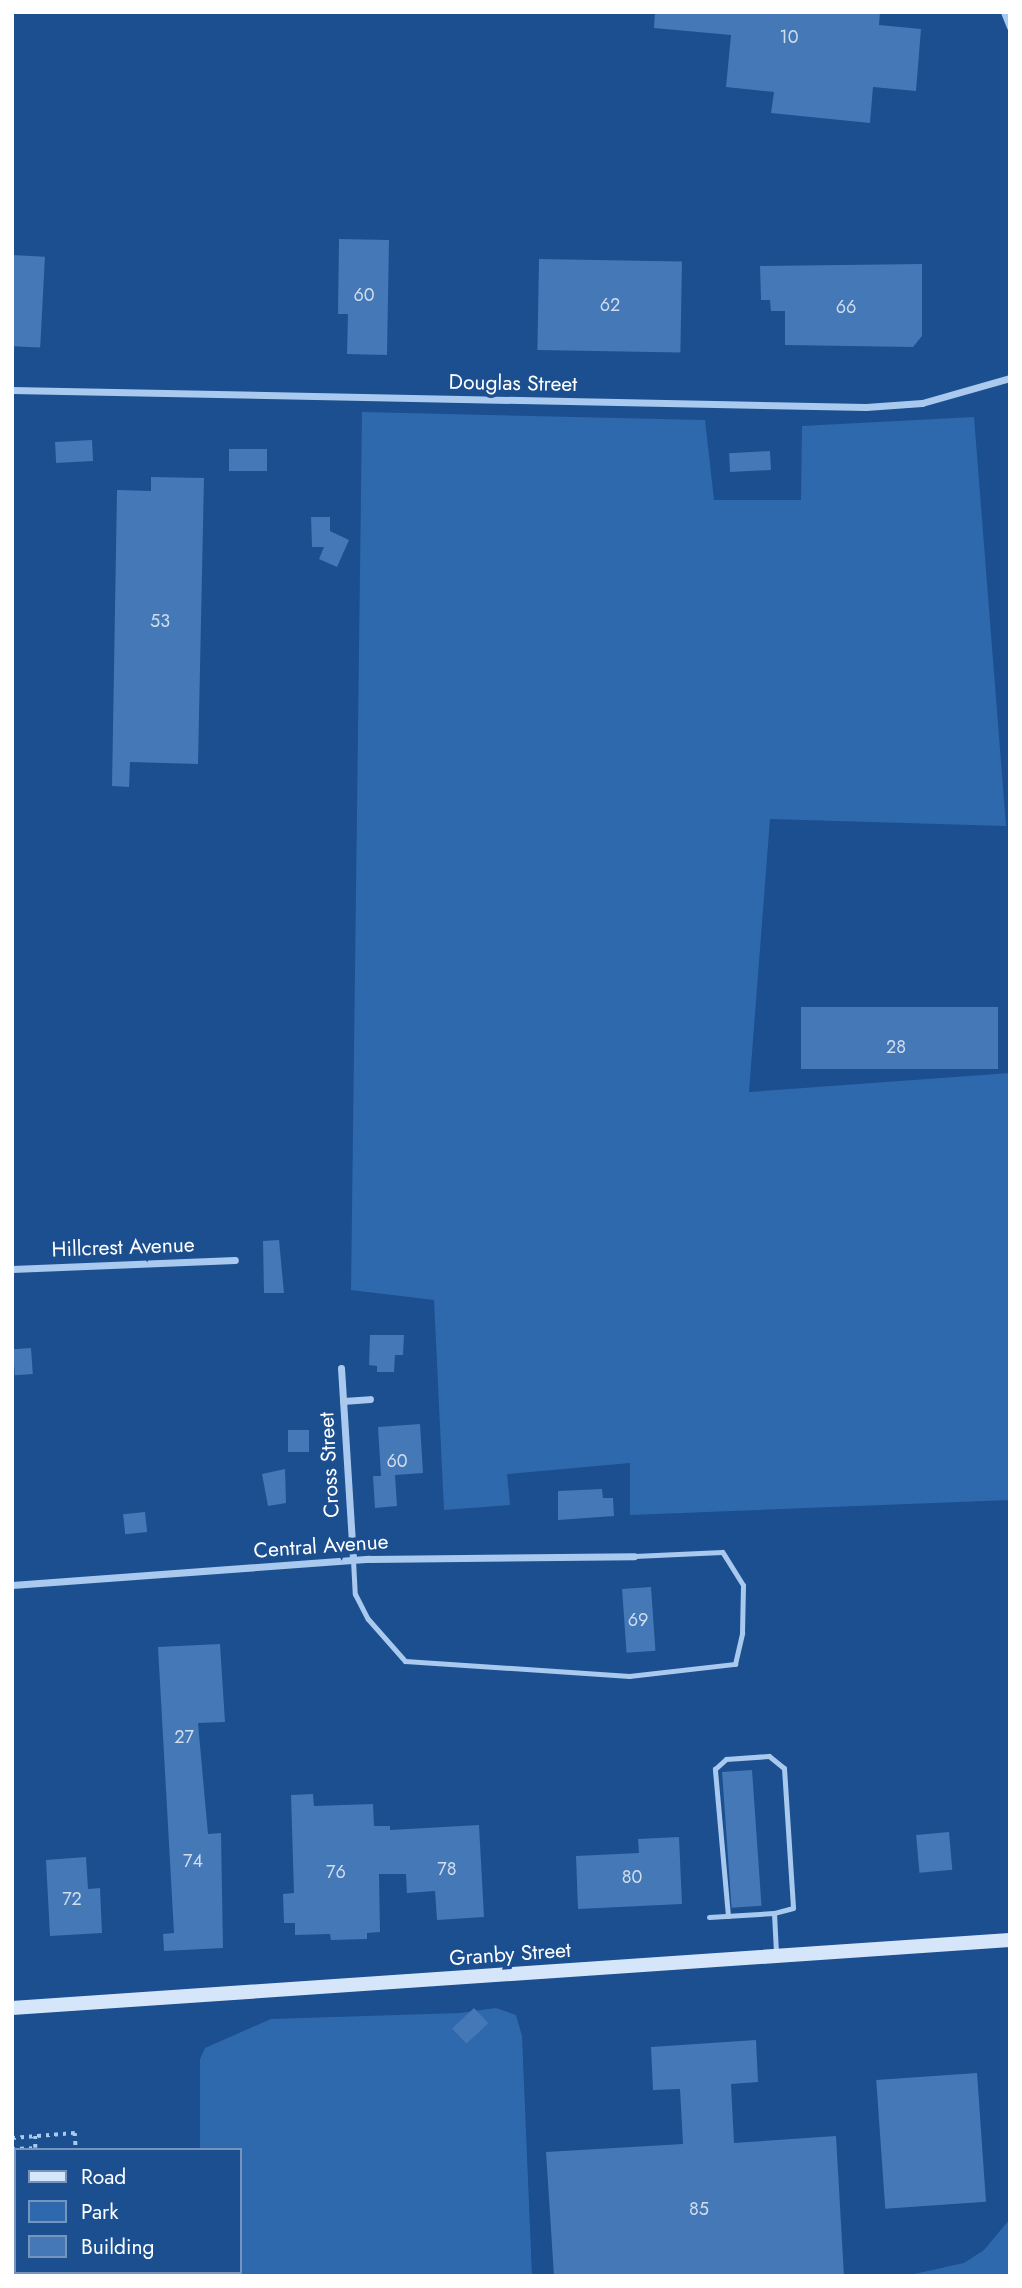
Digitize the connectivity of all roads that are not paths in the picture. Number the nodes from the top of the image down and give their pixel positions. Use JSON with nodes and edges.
{"nodes":[{"id":1,"x":1004,"y":12,"type":"edge"},
{"id":2,"x":1010,"y":27,"type":"edge"},
{"id":3,"x":1010,"y":378,"type":"edge"},
{"id":4,"x":12,"y":390,"type":"edge"},
{"id":5,"x":235,"y":1261,"type":"dead end"},
{"id":6,"x":12,"y":1269,"type":"edge"},
{"id":7,"x":341,"y":1368,"type":"dead end"},
{"id":8,"x":370,"y":1399,"type":"dead end"},
{"id":9,"x":343,"y":1401,"type":"junction"},
{"id":10,"x":634,"y":1556,"type":"joint"},
{"id":11,"x":352,"y":1560,"type":"junction"},
{"id":12,"x":12,"y":1585,"type":"edge"},
{"id":13,"x":774,"y":1913,"type":"junction"},
{"id":14,"x":727,"y":1916,"type":"junction"},
{"id":15,"x":709,"y":1917,"type":"dead end"},
{"id":16,"x":1010,"y":1940,"type":"edge"},
{"id":17,"x":776,"y":1956,"type":"junction"},
{"id":18,"x":12,"y":2008,"type":"edge"}],
"edges":[{"from":1,"to":2,"type":"street"},
{"from":3,"to":4,"type":"street","name":"Douglas Street"},
{"from":5,"to":6,"type":"street","name":"Hillcrest Avenue"},
{"from":7,"to":9,"type":"street","name":"Cross Street"},
{"from":8,"to":9,"type":"street"},
{"from":9,"to":11,"type":"street","name":"Cross Street"},
{"from":10,"to":11,"type":"street","name":"Central Avenue"},
{"from":10,"to":11,"type":"lane"},
{"from":11,"to":12,"type":"street","name":"Central Avenue"},
{"from":13,"to":14,"type":"lane"},
{"from":13,"to":14,"type":"lane"},
{"from":13,"to":17,"type":"lane"},
{"from":14,"to":15,"type":"lane"},
{"from":16,"to":17,"type":"main road","name":"Granby Street"},
{"from":17,"to":18,"type":"main road","name":"Granby Street"}]}
